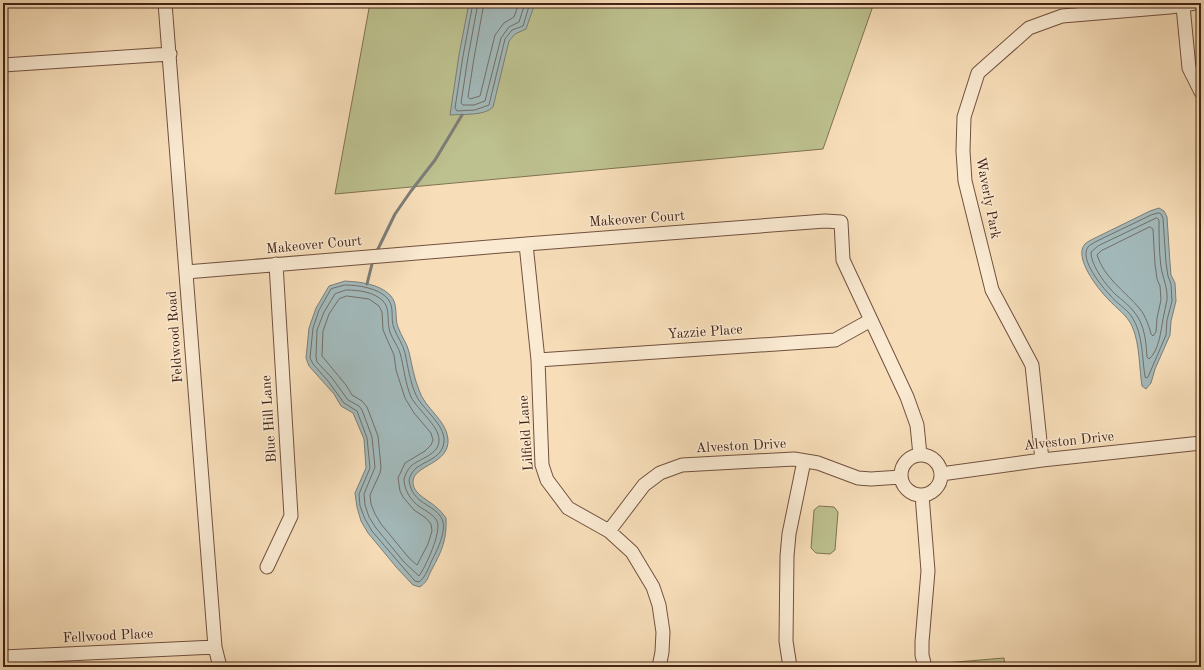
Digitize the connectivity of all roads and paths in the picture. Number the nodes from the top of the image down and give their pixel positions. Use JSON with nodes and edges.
{"nodes":[{"id":1,"x":165,"y":3,"type":"edge"},
{"id":2,"x":1189,"y":4,"type":"edge"},
{"id":3,"x":170,"y":54,"type":"junction"},
{"id":4,"x":3,"y":64,"type":"edge"},
{"id":5,"x":1201,"y":92,"type":"edge"},
{"id":6,"x":526,"y":244,"type":"junction"},
{"id":7,"x":276,"y":264,"type":"junction"},
{"id":8,"x":186,"y":272,"type":"junction"},
{"id":9,"x":871,"y":320,"type":"junction"},
{"id":10,"x":538,"y":360,"type":"junction"},
{"id":11,"x":1201,"y":444,"type":"edge"},
{"id":12,"x":920,"y":455,"type":"junction"},
{"id":13,"x":1042,"y":460,"type":"junction"},
{"id":14,"x":804,"y":461,"type":"junction"},
{"id":15,"x":941,"y":474,"type":"junction"},
{"id":16,"x":901,"y":477,"type":"junction"},
{"id":17,"x":922,"y":495,"type":"junction"},
{"id":18,"x":609,"y":531,"type":"junction"},
{"id":19,"x":267,"y":567,"type":"dead end"},
{"id":20,"x":215,"y":647,"type":"junction"},
{"id":21,"x":3,"y":657,"type":"edge"},
{"id":22,"x":220,"y":667,"type":"edge"},
{"id":23,"x":659,"y":667,"type":"edge"},
{"id":24,"x":790,"y":667,"type":"edge"},
{"id":25,"x":925,"y":667,"type":"edge"}],
"edges":[{"from":1,"to":3,"type":"street","name":"Feldwood Road"},
{"from":2,"to":5,"type":"street"},
{"from":2,"to":13,"type":"street","name":"Waverly Park"},
{"from":3,"to":4,"type":"street"},
{"from":3,"to":8,"type":"street","name":"Feldwood Road"},
{"from":6,"to":7,"type":"street","name":"Makeover Court"},
{"from":6,"to":9,"type":"street","name":"Makeover Court"},
{"from":6,"to":10,"type":"street","name":"Lilfield Lane"},
{"from":7,"to":8,"type":"street","name":"Makeover Court"},
{"from":7,"to":19,"type":"street","name":"Blue Hill Lane"},
{"from":8,"to":20,"type":"street","name":"Feldwood Road"},
{"from":9,"to":10,"type":"street","name":"Yazzie Place"},
{"from":9,"to":12,"type":"street","name":"Makeover Court"},
{"from":10,"to":18,"type":"street","name":"Lilfield Lane"},
{"from":11,"to":13,"type":"street","name":"Alveston Drive"},
{"from":12,"to":15,"type":"street"},
{"from":12,"to":16,"type":"street"},
{"from":13,"to":15,"type":"street","name":"Alveston Drive"},
{"from":14,"to":16,"type":"street","name":"Alveston Drive"},
{"from":14,"to":18,"type":"street","name":"Alveston Drive"},
{"from":14,"to":24,"type":"street"},
{"from":15,"to":17,"type":"street"},
{"from":16,"to":17,"type":"street"},
{"from":17,"to":25,"type":"street"},
{"from":18,"to":23,"type":"street","name":"Lilfield Lane"},
{"from":20,"to":21,"type":"street","name":"Fellwood Place"},
{"from":20,"to":22,"type":"street","name":"Feldwood Road"}]}
